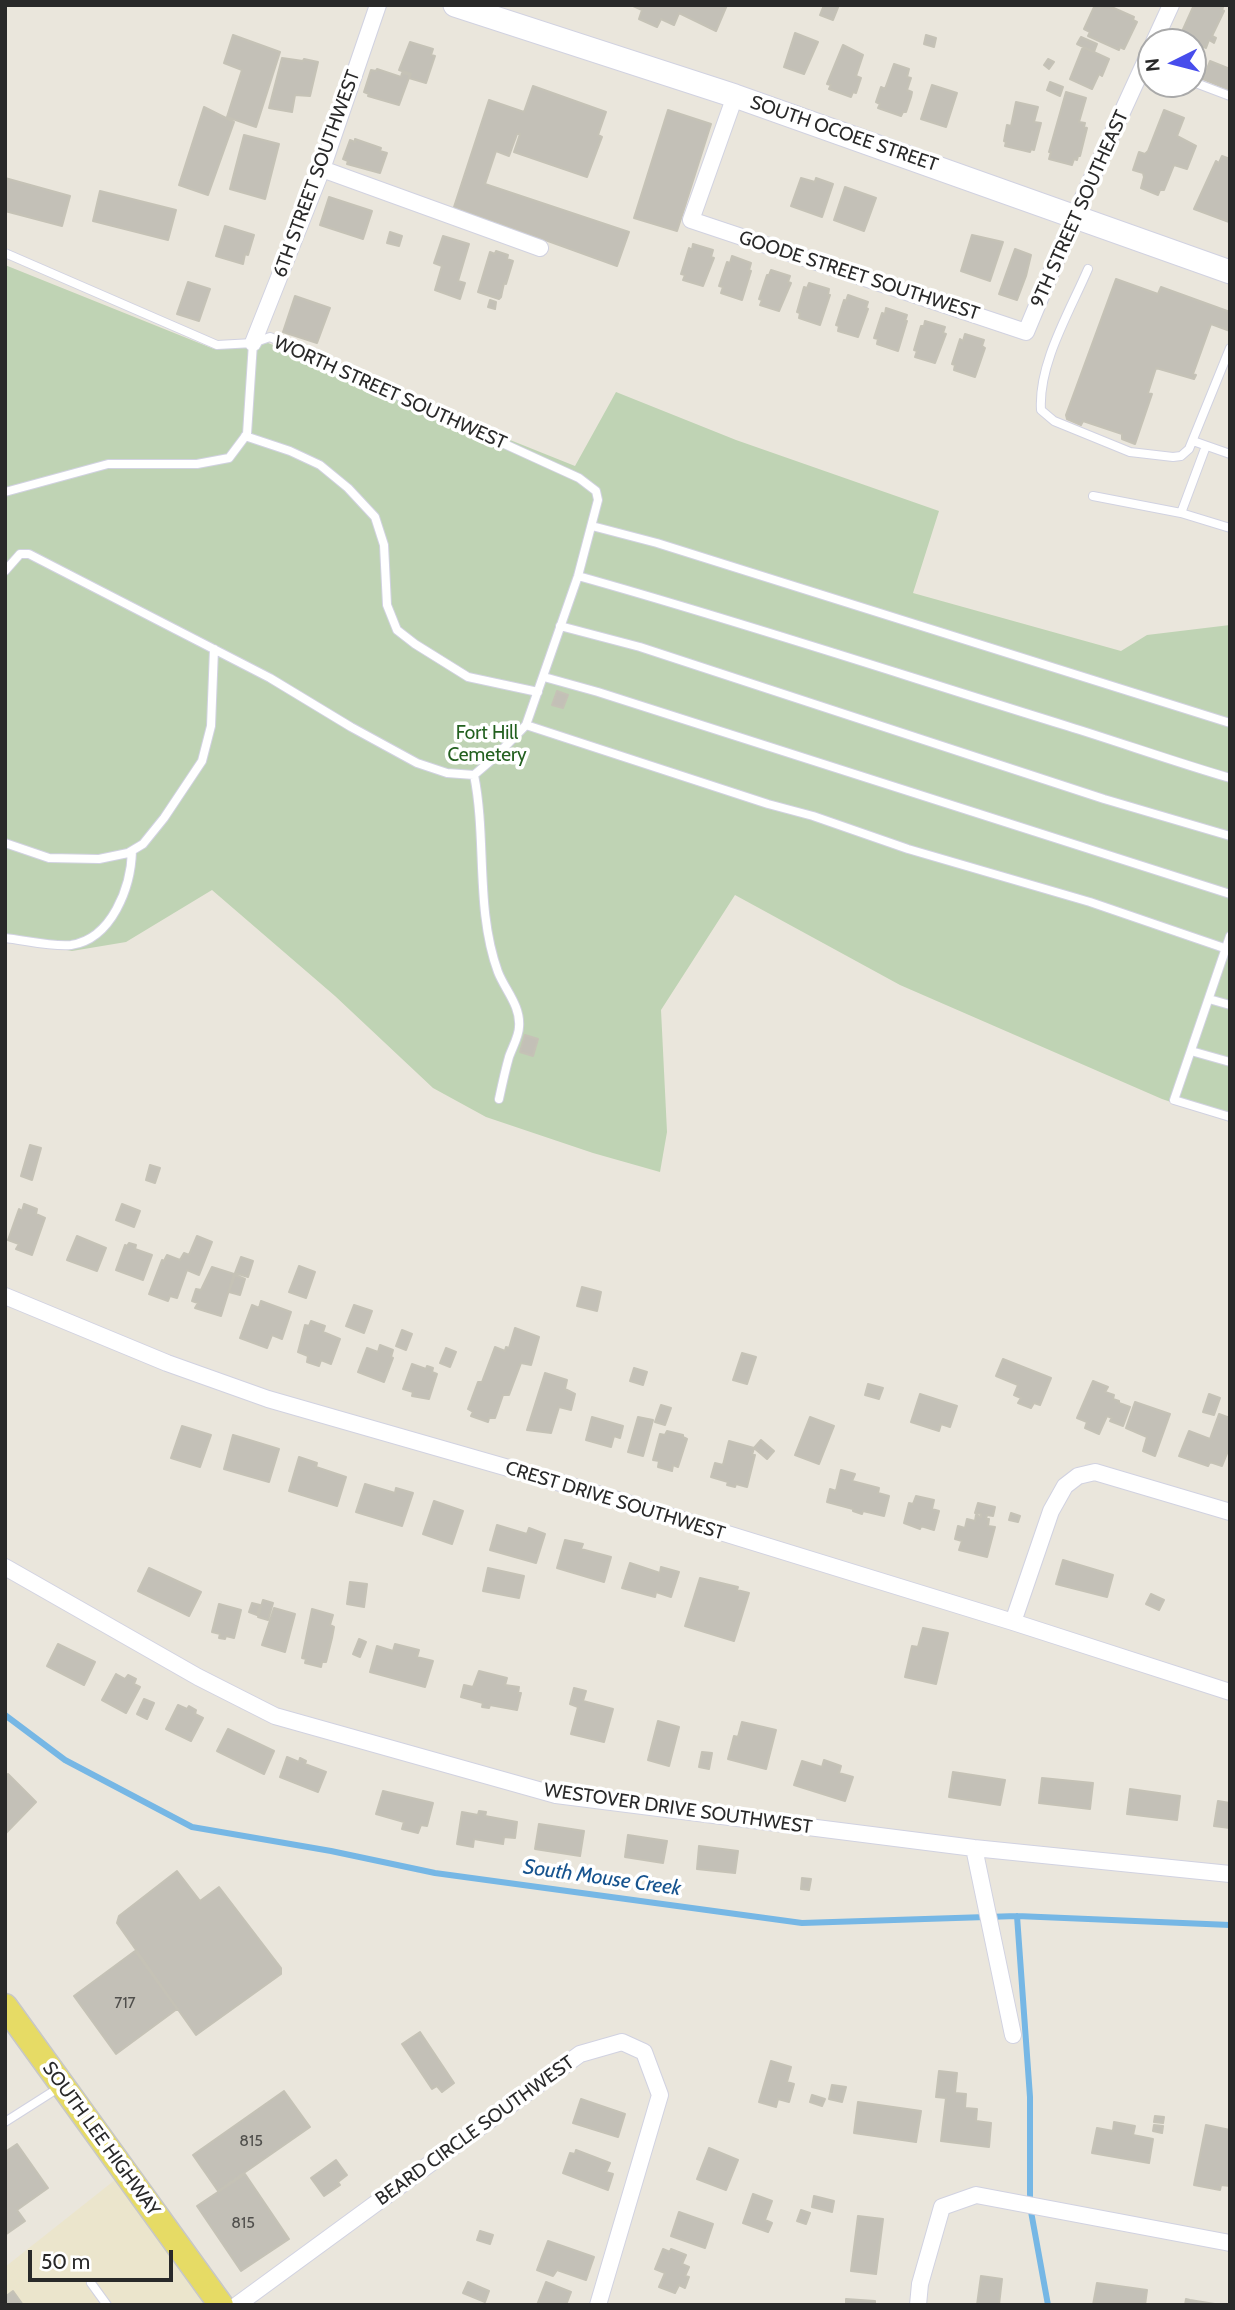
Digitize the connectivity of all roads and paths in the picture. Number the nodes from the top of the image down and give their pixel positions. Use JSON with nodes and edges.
{"nodes":[{"id":1,"x":378,"y":5,"type":"edge"},
{"id":2,"x":455,"y":5,"type":"edge"},
{"id":3,"x":1171,"y":5,"type":"edge"},
{"id":4,"x":1160,"y":28,"type":"edge"},
{"id":5,"x":1137,"y":85,"type":"edge"},
{"id":6,"x":1207,"y":87,"type":"edge"},
{"id":7,"x":736,"y":96,"type":"junction"},
{"id":8,"x":1230,"y":96,"type":"edge"},
{"id":9,"x":322,"y":169,"type":"junction"},
{"id":10,"x":1074,"y":215,"type":"junction"},
{"id":11,"x":540,"y":248,"type":"dead end"},
{"id":12,"x":5,"y":253,"type":"edge"},
{"id":13,"x":1088,"y":269,"type":"dead end"},
{"id":14,"x":1230,"y":272,"type":"edge"},
{"id":15,"x":1026,"y":332,"type":"joint"},
{"id":16,"x":253,"y":343,"type":"junction"},
{"id":17,"x":1230,"y":348,"type":"edge"},
{"id":18,"x":245,"y":436,"type":"junction"},
{"id":19,"x":1193,"y":441,"type":"junction"},
{"id":20,"x":1206,"y":446,"type":"junction"},
{"id":21,"x":1230,"y":454,"type":"edge"},
{"id":22,"x":5,"y":492,"type":"edge"},
{"id":23,"x":1093,"y":496,"type":"dead end"},
{"id":24,"x":1181,"y":513,"type":"junction"},
{"id":25,"x":592,"y":526,"type":"junction"},
{"id":26,"x":1230,"y":528,"type":"edge"},
{"id":27,"x":5,"y":571,"type":"edge"},
{"id":28,"x":578,"y":576,"type":"junction"},
{"id":29,"x":560,"y":626,"type":"junction"},
{"id":30,"x":214,"y":649,"type":"junction"},
{"id":31,"x":544,"y":677,"type":"junction"},
{"id":32,"x":538,"y":692,"type":"junction"},
{"id":33,"x":1230,"y":723,"type":"edge"},
{"id":34,"x":526,"y":725,"type":"junction"},
{"id":35,"x":474,"y":775,"type":"junction"},
{"id":36,"x":1230,"y":778,"type":"edge"},
{"id":37,"x":1230,"y":836,"type":"edge"},
{"id":38,"x":5,"y":843,"type":"edge"},
{"id":39,"x":132,"y":851,"type":"junction"},
{"id":40,"x":1230,"y":894,"type":"edge"},
{"id":41,"x":1230,"y":936,"type":"edge"},
{"id":42,"x":5,"y":937,"type":"edge"},
{"id":43,"x":1227,"y":949,"type":"edge"},
{"id":44,"x":1209,"y":999,"type":"junction"},
{"id":45,"x":1230,"y":1006,"type":"edge"},
{"id":46,"x":1191,"y":1051,"type":"junction"},
{"id":47,"x":1230,"y":1062,"type":"edge"},
{"id":48,"x":499,"y":1099,"type":"dead end"},
{"id":49,"x":1230,"y":1117,"type":"edge"},
{"id":50,"x":5,"y":1296,"type":"edge"},
{"id":51,"x":1230,"y":1512,"type":"edge"},
{"id":52,"x":5,"y":1567,"type":"edge"},
{"id":53,"x":1013,"y":1622,"type":"junction"},
{"id":54,"x":1230,"y":1692,"type":"edge"},
{"id":55,"x":974,"y":1848,"type":"junction"},
{"id":56,"x":1230,"y":1874,"type":"edge"},
{"id":57,"x":5,"y":2006,"type":"edge"},
{"id":58,"x":1013,"y":2035,"type":"dead end"},
{"id":59,"x":62,"y":2085,"type":"junction"},
{"id":60,"x":5,"y":2122,"type":"edge"},
{"id":61,"x":1230,"y":2244,"type":"edge"},
{"id":62,"x":91,"y":2283,"type":"dead end"},
{"id":63,"x":107,"y":2305,"type":"edge"},
{"id":64,"x":221,"y":2305,"type":"edge"},
{"id":65,"x":237,"y":2305,"type":"edge"},
{"id":66,"x":598,"y":2305,"type":"edge"},
{"id":67,"x":918,"y":2305,"type":"edge"}],
"edges":[{"from":1,"to":9,"type":"street","name":"6TH STREET SOUTHWEST"},
{"from":2,"to":7,"type":"street","name":"SOUTH OCOEE STREET"},
{"from":3,"to":4,"type":"street"},
{"from":5,"to":10,"type":"street","name":"9TH STREET SOUTHEAST"},
{"from":6,"to":8,"type":"lane"},
{"from":7,"to":10,"type":"street","name":"SOUTH OCOEE STREET"},
{"from":7,"to":15,"type":"street","name":"GOODE STREET SOUTHWEST"},
{"from":9,"to":11,"type":"street"},
{"from":9,"to":16,"type":"street","name":"6TH STREET SOUTHWEST"},
{"from":10,"to":14,"type":"street","name":"SOUTH OCOEE STREET"},
{"from":10,"to":15,"type":"street","name":"9TH STREET SOUTHEAST"},
{"from":12,"to":16,"type":"lane","name":"WORTH STREET SOUTHWEST"},
{"from":13,"to":19,"type":"lane"},
{"from":16,"to":18,"type":"lane"},
{"from":16,"to":25,"type":"lane","name":"WORTH STREET SOUTHWEST"},
{"from":17,"to":19,"type":"lane"},
{"from":18,"to":22,"type":"lane"},
{"from":18,"to":32,"type":"lane"},
{"from":19,"to":20,"type":"lane"},
{"from":20,"to":21,"type":"lane"},
{"from":20,"to":24,"type":"lane"},
{"from":23,"to":24,"type":"lane"},
{"from":24,"to":26,"type":"lane"},
{"from":25,"to":28,"type":"lane"},
{"from":25,"to":33,"type":"lane"},
{"from":27,"to":30,"type":"lane"},
{"from":28,"to":29,"type":"lane"},
{"from":28,"to":36,"type":"lane"},
{"from":29,"to":31,"type":"lane"},
{"from":29,"to":37,"type":"lane"},
{"from":30,"to":35,"type":"lane"},
{"from":30,"to":39,"type":"lane"},
{"from":31,"to":32,"type":"lane"},
{"from":31,"to":40,"type":"lane"},
{"from":32,"to":34,"type":"lane"},
{"from":34,"to":35,"type":"lane"},
{"from":34,"to":43,"type":"lane"},
{"from":35,"to":48,"type":"lane"},
{"from":38,"to":39,"type":"lane"},
{"from":39,"to":42,"type":"lane"},
{"from":41,"to":43,"type":"lane"},
{"from":43,"to":44,"type":"lane"},
{"from":44,"to":45,"type":"lane"},
{"from":44,"to":46,"type":"lane"},
{"from":46,"to":47,"type":"lane"},
{"from":46,"to":49,"type":"lane"},
{"from":50,"to":53,"type":"street","name":"CREST DRIVE SOUTHWEST"},
{"from":51,"to":53,"type":"street"},
{"from":52,"to":55,"type":"street","name":"WESTOVER DRIVE SOUTHWEST"},
{"from":53,"to":54,"type":"street","name":"CREST DRIVE SOUTHWEST"},
{"from":55,"to":56,"type":"street","name":"WESTOVER DRIVE SOUTHWEST"},
{"from":55,"to":58,"type":"street"},
{"from":57,"to":59,"type":"main road","name":"SOUTH LEE HIGHWAY"},
{"from":59,"to":60,"type":"lane"},
{"from":59,"to":64,"type":"main road","name":"SOUTH LEE HIGHWAY"},
{"from":61,"to":67,"type":"street"},
{"from":62,"to":63,"type":"lane"},
{"from":65,"to":66,"type":"street","name":"BEARD CIRCLE SOUTHWEST"}]}
